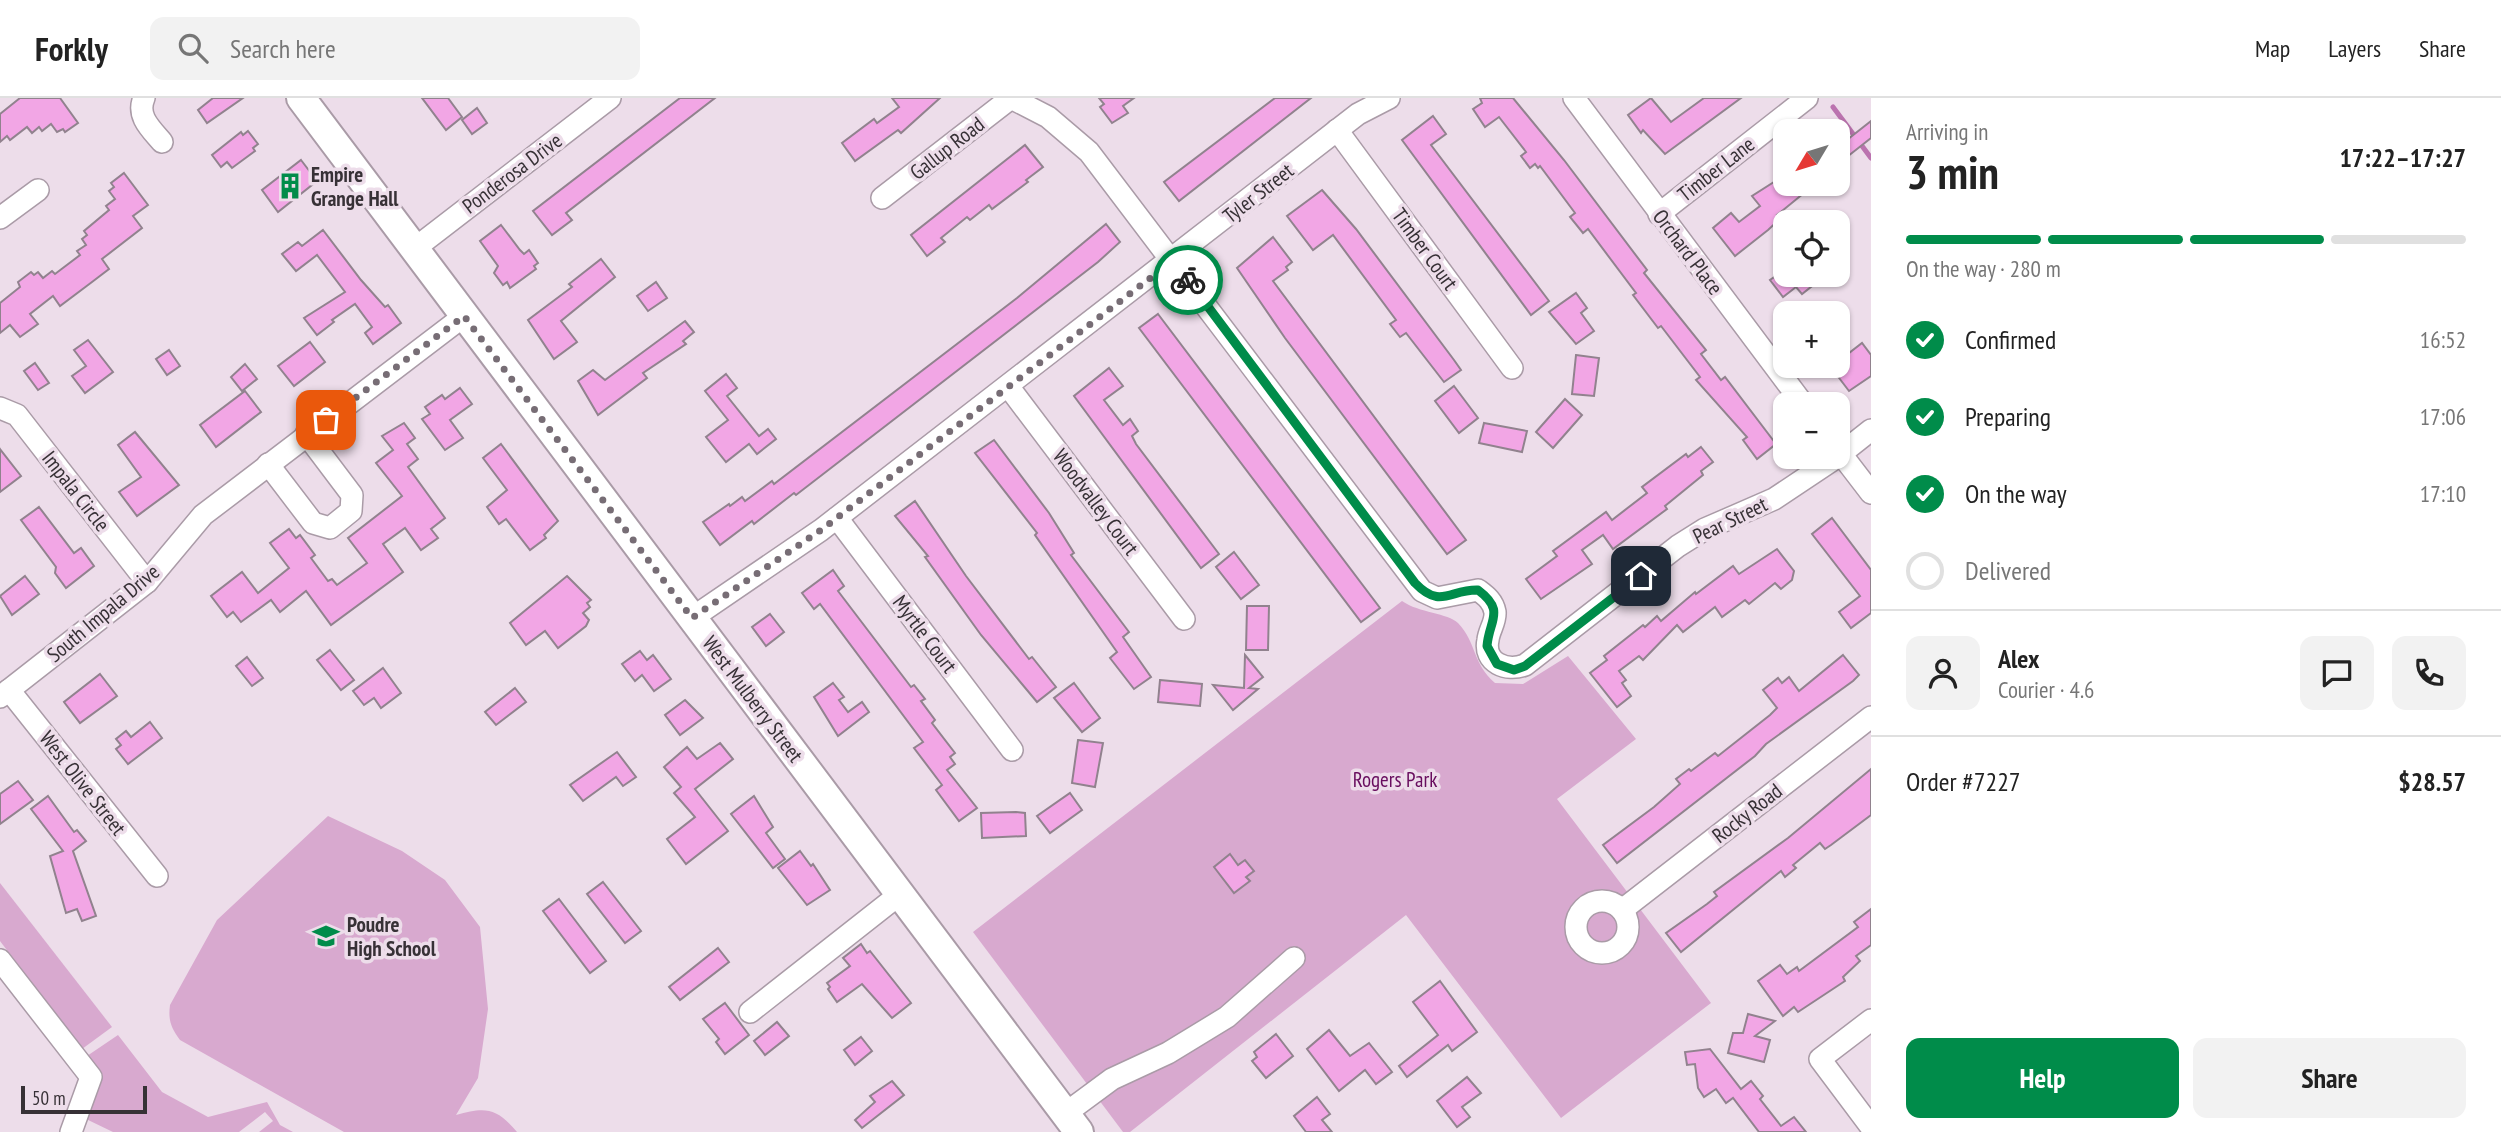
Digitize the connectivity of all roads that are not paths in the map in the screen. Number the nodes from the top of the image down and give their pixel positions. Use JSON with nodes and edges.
{"nodes":[{"id":1,"x":144,"y":98,"type":"edge"},
{"id":2,"x":301,"y":98,"type":"edge"},
{"id":3,"x":610,"y":98,"type":"edge"},
{"id":4,"x":1011,"y":98,"type":"edge"},
{"id":5,"x":1389,"y":98,"type":"edge"},
{"id":6,"x":1574,"y":98,"type":"edge"},
{"id":7,"x":1807,"y":98,"type":"edge"},
{"id":8,"x":1337,"y":131,"type":"junction"},
{"id":9,"x":162,"y":142,"type":"dead end"},
{"id":10,"x":38,"y":190,"type":"dead end"},
{"id":11,"x":882,"y":198,"type":"dead end"},
{"id":12,"x":1659,"y":214,"type":"junction"},
{"id":13,"x":0,"y":218,"type":"edge"},
{"id":14,"x":414,"y":249,"type":"junction"},
{"id":15,"x":1174,"y":260,"type":"junction"},
{"id":16,"x":464,"y":316,"type":"junction"},
{"id":17,"x":1512,"y":368,"type":"dead end"},
{"id":18,"x":1008,"y":386,"type":"junction"},
{"id":19,"x":1794,"y":392,"type":"edge"},
{"id":20,"x":2,"y":403,"type":"edge"},
{"id":21,"x":1871,"y":430,"type":"edge"},
{"id":22,"x":306,"y":435,"type":"junction"},
{"id":23,"x":1850,"y":445,"type":"edge"},
{"id":24,"x":268,"y":464,"type":"junction"},
{"id":25,"x":1850,"y":468,"type":"edge"},
{"id":26,"x":1817,"y":469,"type":"edge"},
{"id":27,"x":1871,"y":493,"type":"edge"},
{"id":28,"x":837,"y":518,"type":"junction"},
{"id":29,"x":147,"y":582,"type":"junction"},
{"id":30,"x":692,"y":618,"type":"junction"},
{"id":31,"x":1184,"y":619,"type":"dead end"},
{"id":32,"x":4,"y":694,"type":"edge"},
{"id":33,"x":1871,"y":717,"type":"edge"},
{"id":34,"x":1012,"y":750,"type":"dead end"},
{"id":35,"x":157,"y":876,"type":"dead end"},
{"id":36,"x":900,"y":894,"type":"junction"},
{"id":37,"x":1622,"y":910,"type":"dead end"},
{"id":38,"x":1294,"y":958,"type":"dead end"},
{"id":39,"x":0,"y":960,"type":"edge"},
{"id":40,"x":750,"y":1012,"type":"dead end"},
{"id":41,"x":1871,"y":1020,"type":"edge"},
{"id":42,"x":1072,"y":1123,"type":"edge"},
{"id":43,"x":1871,"y":1128,"type":"edge"},
{"id":44,"x":71,"y":1132,"type":"edge"}],
"edges":[{"from":1,"to":9,"type":"street"},
{"from":2,"to":14,"type":"main road","name":"West Mulberry Street"},
{"from":3,"to":14,"type":"street","name":"Ponderosa Drive"},
{"from":4,"to":11,"type":"street","name":"Gallup Road"},
{"from":4,"to":15,"type":"street"},
{"from":5,"to":8,"type":"street","name":"Tyler Street"},
{"from":6,"to":12,"type":"street","name":"Orchard Place"},
{"from":7,"to":12,"type":"street","name":"Timber Lane"},
{"from":8,"to":15,"type":"street","name":"Tyler Street"},
{"from":8,"to":17,"type":"street","name":"Timber Court"},
{"from":10,"to":13,"type":"street"},
{"from":12,"to":19,"type":"street","name":"Orchard Place"},
{"from":14,"to":16,"type":"main road","name":"West Mulberry Street"},
{"from":15,"to":18,"type":"street","name":"Tyler Street"},
{"from":15,"to":26,"type":"street","name":"Pear Street"},
{"from":16,"to":22,"type":"street","name":"South Impala Drive"},
{"from":16,"to":30,"type":"main road","name":"West Mulberry Street"},
{"from":18,"to":28,"type":"street","name":"Tyler Street"},
{"from":18,"to":31,"type":"street","name":"Woodvalley Court"},
{"from":20,"to":29,"type":"street","name":"Impala Circle"},
{"from":21,"to":23,"type":"street","name":"Pear Street"},
{"from":22,"to":24,"type":"street","name":"South Impala Drive"},
{"from":22,"to":24,"type":"street"},
{"from":24,"to":29,"type":"street","name":"South Impala Drive"},
{"from":25,"to":27,"type":"street"},
{"from":28,"to":30,"type":"street","name":"Tyler Street"},
{"from":28,"to":34,"type":"street","name":"Myrtle Court"},
{"from":29,"to":32,"type":"street","name":"South Impala Drive"},
{"from":30,"to":36,"type":"main road","name":"West Mulberry Street"},
{"from":32,"to":35,"type":"street","name":"West Olive Street"},
{"from":33,"to":37,"type":"street","name":"Rocky Road"},
{"from":36,"to":40,"type":"street"},
{"from":36,"to":42,"type":"main road","name":"West Mulberry Street"},
{"from":38,"to":42,"type":"street"},
{"from":39,"to":44,"type":"street"},
{"from":41,"to":43,"type":"street"}]}
